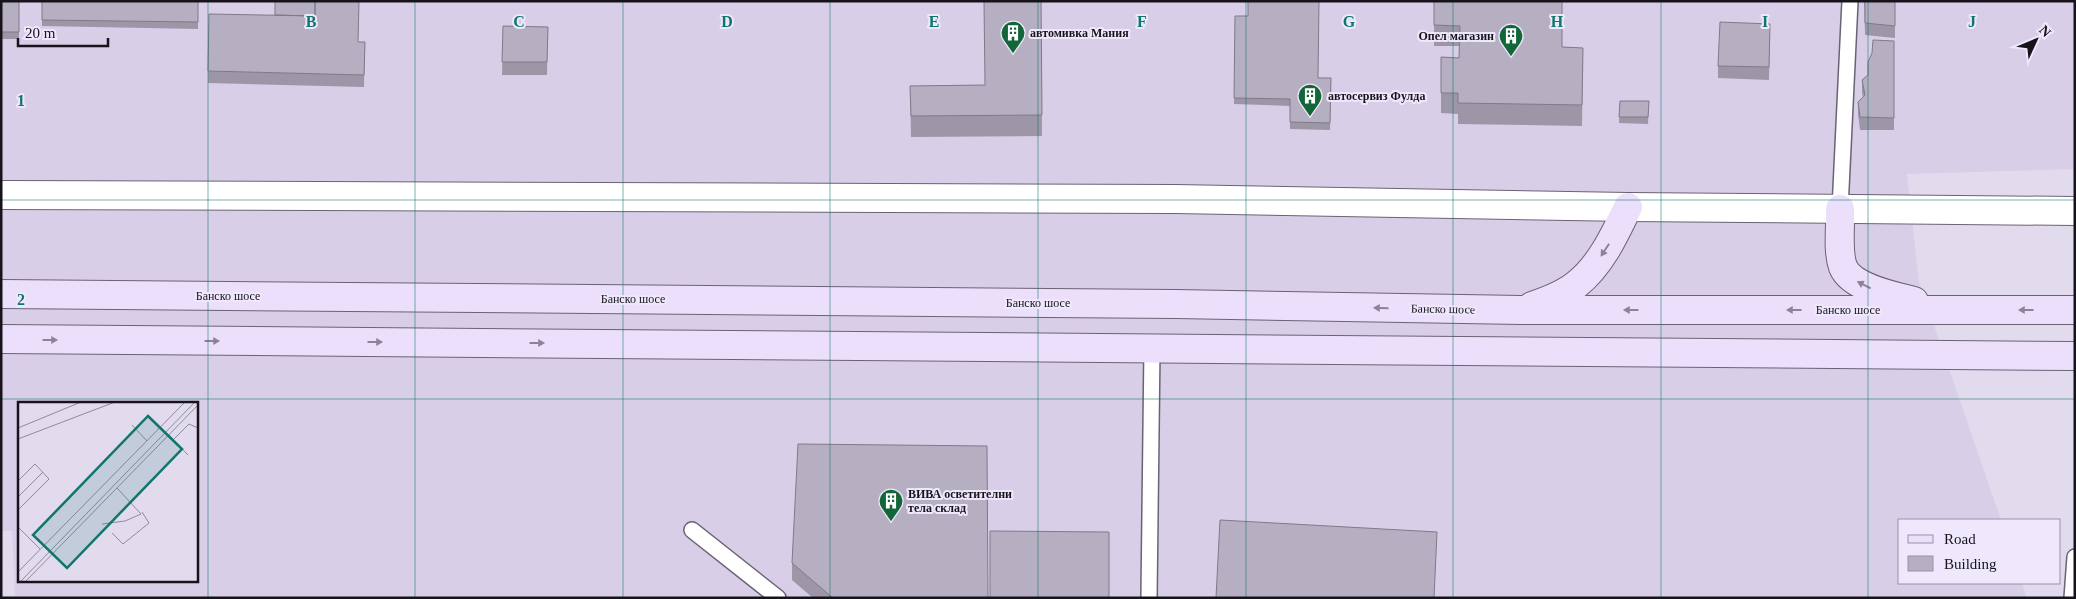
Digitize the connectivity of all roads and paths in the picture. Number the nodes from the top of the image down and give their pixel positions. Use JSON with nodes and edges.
{"nodes":[{"id":1,"x":1850,"y":1,"type":"edge"},
{"id":2,"x":1,"y":195,"type":"edge"},
{"id":3,"x":1628,"y":207,"type":"junction"},
{"id":4,"x":1840,"y":209,"type":"junction"},
{"id":5,"x":2075,"y":211,"type":"edge"},
{"id":6,"x":1,"y":294,"type":"edge"},
{"id":7,"x":1521,"y":310,"type":"junction"},
{"id":8,"x":1944,"y":310,"type":"junction"},
{"id":9,"x":2075,"y":310,"type":"edge"},
{"id":10,"x":1,"y":340,"type":"edge"},
{"id":11,"x":1152,"y":347,"type":"junction"},
{"id":12,"x":2075,"y":356,"type":"edge"},
{"id":13,"x":692,"y":530,"type":"dead end"},
{"id":14,"x":2075,"y":557,"type":"edge"},
{"id":15,"x":778,"y":598,"type":"edge"},
{"id":16,"x":1149,"y":598,"type":"edge"},
{"id":17,"x":2072,"y":598,"type":"edge"}],
"edges":[{"from":1,"to":4,"type":"lane"},
{"from":2,"to":3,"type":"street"},
{"from":3,"to":4,"type":"street"},
{"from":3,"to":7,"type":"main road","one_way":true},
{"from":4,"to":5,"type":"street"},
{"from":8,"to":4,"type":"main road","one_way":true},
{"from":7,"to":6,"type":"main road","name":"Банско шосе","one_way":true},
{"from":8,"to":7,"type":"main road","name":"Банско шосе","one_way":true},
{"from":9,"to":8,"type":"main road","name":"Банско шосе","one_way":true},
{"from":10,"to":11,"type":"main road","one_way":true},
{"from":11,"to":12,"type":"main road"},
{"from":11,"to":16,"type":"lane"},
{"from":13,"to":15,"type":"lane"},
{"from":14,"to":17,"type":"lane"}]}
